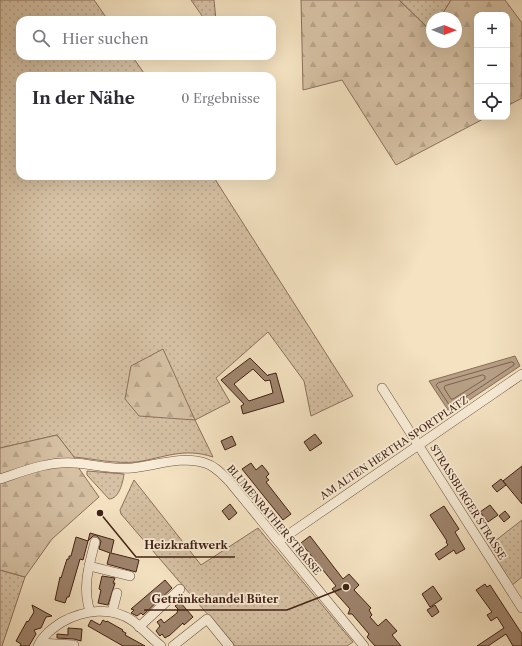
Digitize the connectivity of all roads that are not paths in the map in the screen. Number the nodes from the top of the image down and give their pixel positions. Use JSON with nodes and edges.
{"nodes":[{"id":1,"x":522,"y":374,"type":"edge"},
{"id":2,"x":382,"y":388,"type":"dead end"},
{"id":3,"x":418,"y":445,"type":"junction"},
{"id":4,"x":0,"y":480,"type":"edge"},
{"id":5,"x":279,"y":541,"type":"junction"},
{"id":6,"x":95,"y":542,"type":"dead end"},
{"id":7,"x":89,"y":566,"type":"junction"},
{"id":8,"x":130,"y":576,"type":"dead end"},
{"id":9,"x":180,"y":589,"type":"dead end"},
{"id":10,"x":117,"y":593,"type":"dead end"},
{"id":11,"x":522,"y":608,"type":"edge"},
{"id":12,"x":90,"y":612,"type":"junction"},
{"id":13,"x":112,"y":612,"type":"junction"},
{"id":14,"x":139,"y":626,"type":"junction"},
{"id":15,"x":39,"y":644,"type":"edge"},
{"id":16,"x":74,"y":645,"type":"dead end"},
{"id":17,"x":161,"y":646,"type":"edge"},
{"id":18,"x":173,"y":646,"type":"edge"},
{"id":19,"x":229,"y":646,"type":"edge"},
{"id":20,"x":364,"y":646,"type":"edge"}],
"edges":[{"from":1,"to":3,"type":"street","name":"AM ALTEN HERTHA SPORTPLATZ"},
{"from":2,"to":3,"type":"street","name":"STRASSBURGER STRASSE"},
{"from":3,"to":5,"type":"street","name":"AM ALTEN HERTHA SPORTPLATZ"},
{"from":3,"to":11,"type":"street","name":"STRASSBURGER STRASSE"},
{"from":4,"to":5,"type":"street","name":"BLUMENRATHER STRASSE"},
{"from":5,"to":20,"type":"street","name":"BLUMENRATHER STRASSE"},
{"from":6,"to":7,"type":"street"},
{"from":7,"to":8,"type":"street"},
{"from":7,"to":12,"type":"street"},
{"from":9,"to":14,"type":"street"},
{"from":10,"to":13,"type":"street"},
{"from":12,"to":13,"type":"street"},
{"from":12,"to":15,"type":"street"},
{"from":13,"to":14,"type":"street"},
{"from":14,"to":17,"type":"street"},
{"from":15,"to":16,"type":"street"},
{"from":18,"to":19,"type":"street"}]}
